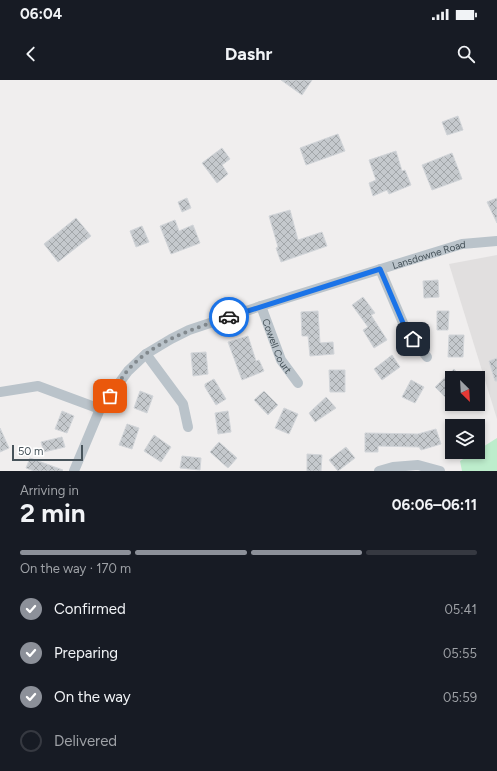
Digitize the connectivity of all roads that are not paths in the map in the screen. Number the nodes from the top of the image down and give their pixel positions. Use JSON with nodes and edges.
{"nodes":[{"id":1,"x":497,"y":241,"type":"edge"},
{"id":2,"x":380,"y":269,"type":"junction"},
{"id":3,"x":261,"y":306,"type":"junction"},
{"id":4,"x":146,"y":354,"type":"junction"},
{"id":5,"x":427,"y":357,"type":"dead end"},
{"id":6,"x":298,"y":383,"type":"dead end"},
{"id":7,"x":0,"y":392,"type":"edge"},
{"id":8,"x":100,"y":409,"type":"junction"},
{"id":9,"x":188,"y":427,"type":"dead end"},
{"id":10,"x":74,"y":471,"type":"edge"},
{"id":11,"x":379,"y":471,"type":"edge"},
{"id":12,"x":440,"y":471,"type":"edge"}],
"edges":[{"from":1,"to":2,"type":"street","name":"Lansdowne Road"},
{"from":2,"to":3,"type":"street","name":"Lansdowne Road"},
{"from":2,"to":5,"type":"street"},
{"from":3,"to":4,"type":"street","name":"Lansdowne Road"},
{"from":3,"to":6,"type":"street","name":"Cowell Court"},
{"from":4,"to":8,"type":"street","name":"Lansdowne Road"},
{"from":4,"to":9,"type":"street"},
{"from":7,"to":8,"type":"street"},
{"from":8,"to":10,"type":"street","name":"Lansdowne Road"},
{"from":11,"to":12,"type":"street"}]}
